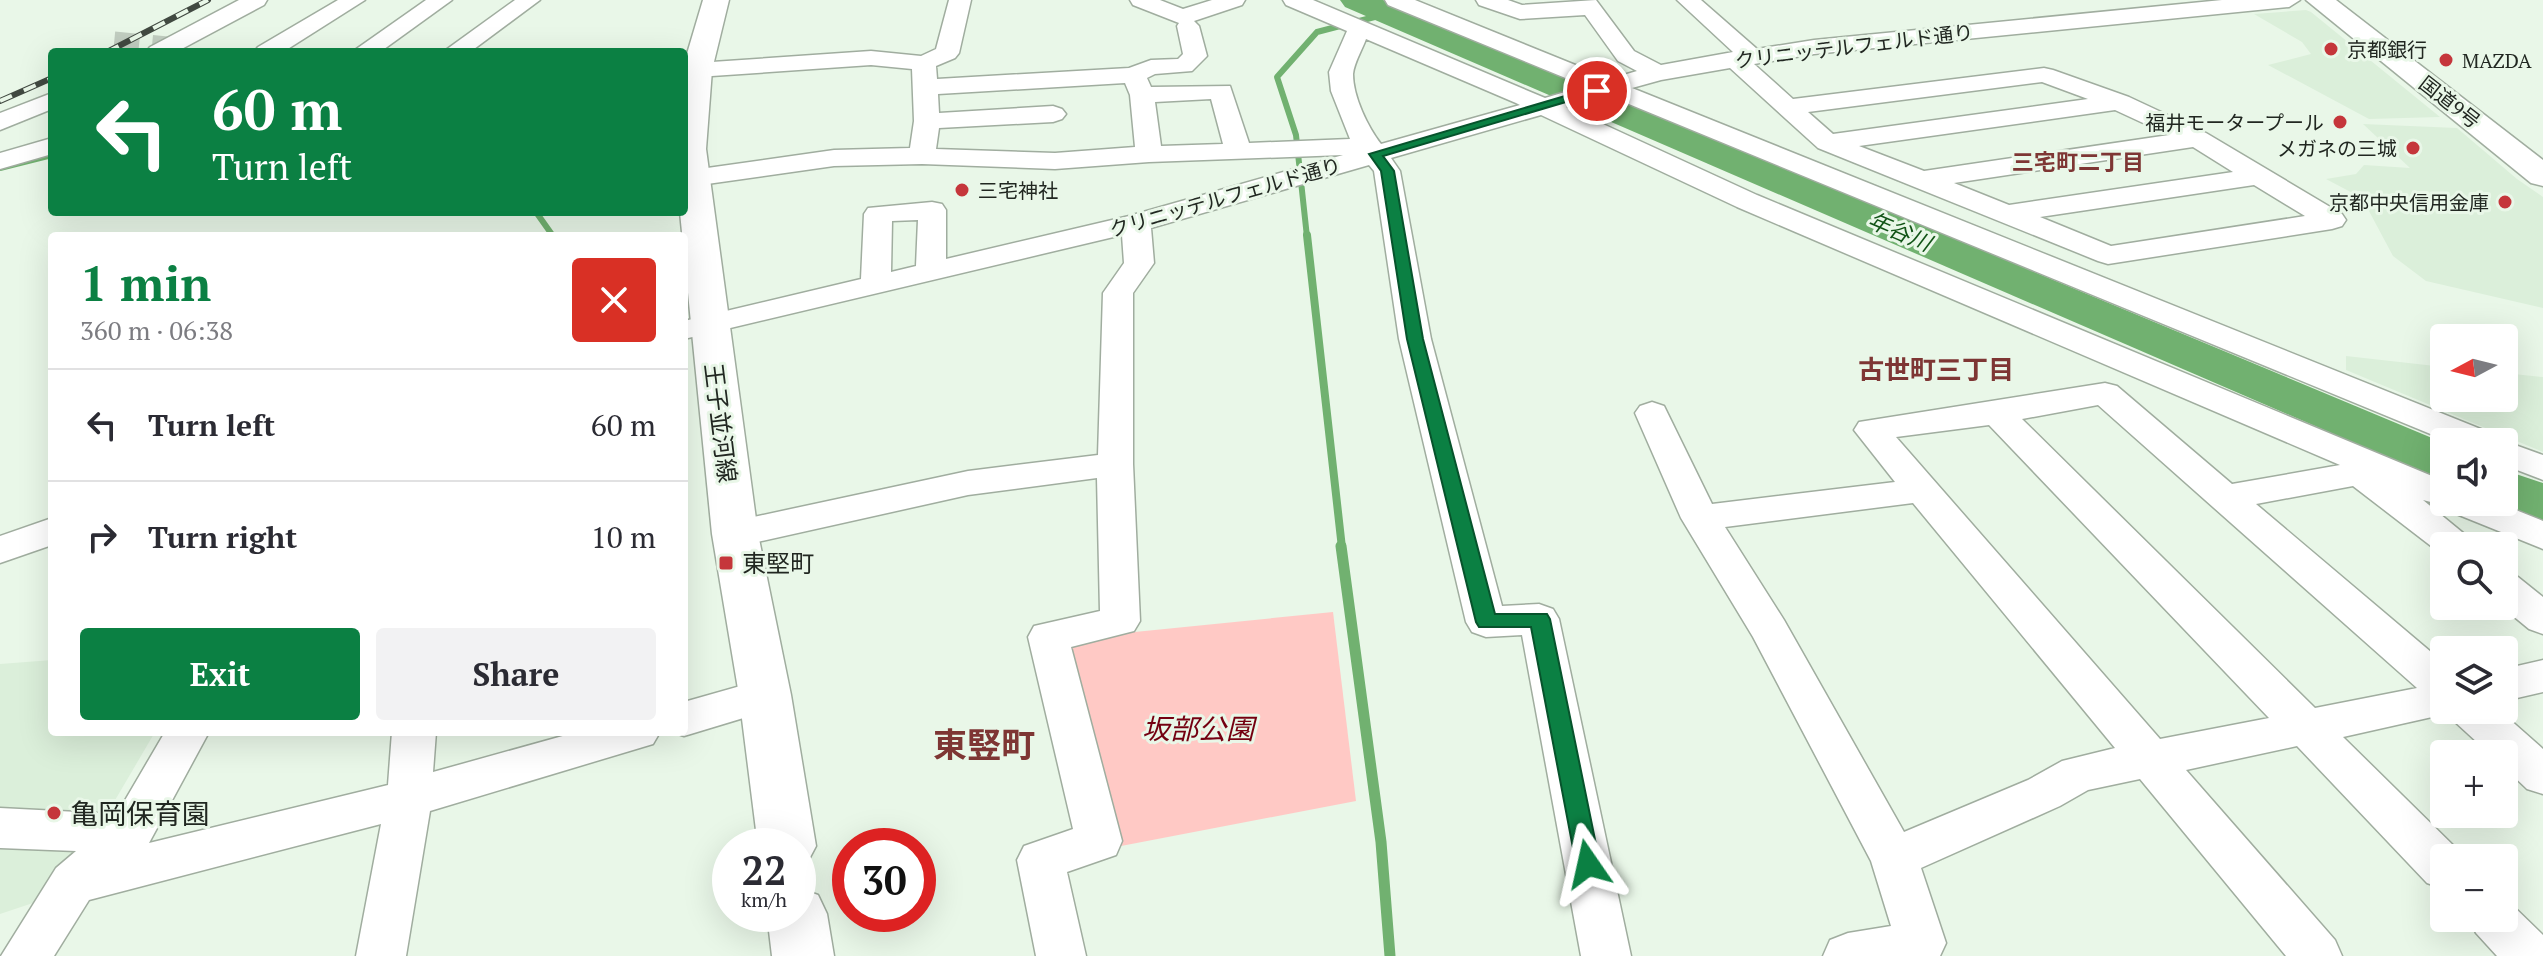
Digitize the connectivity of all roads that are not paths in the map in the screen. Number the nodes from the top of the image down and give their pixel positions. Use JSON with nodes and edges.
{"nodes":[{"id":1,"x":256,"y":0,"type":"edge"},
{"id":2,"x":354,"y":0,"type":"edge"},
{"id":3,"x":441,"y":0,"type":"edge"},
{"id":4,"x":529,"y":0,"type":"edge"},
{"id":5,"x":716,"y":0,"type":"edge"},
{"id":6,"x":960,"y":0,"type":"edge"},
{"id":7,"x":1141,"y":0,"type":"edge"},
{"id":8,"x":1234,"y":0,"type":"edge"},
{"id":9,"x":1294,"y":0,"type":"edge"},
{"id":10,"x":1396,"y":0,"type":"edge"},
{"id":11,"x":1487,"y":0,"type":"edge"},
{"id":12,"x":1688,"y":0,"type":"edge"},
{"id":13,"x":2289,"y":0,"type":"edge"},
{"id":14,"x":2319,"y":0,"type":"edge"},
{"id":15,"x":1588,"y":4,"type":"edge"},
{"id":16,"x":230,"y":15,"type":"junction"},
{"id":17,"x":314,"y":25,"type":"junction"},
{"id":18,"x":1188,"y":26,"type":"dead end"},
{"id":19,"x":1365,"y":28,"type":"junction"},
{"id":20,"x":1875,"y":42,"type":"junction"},
{"id":21,"x":166,"y":48,"type":"edge"},
{"id":22,"x":273,"y":48,"type":"edge"},
{"id":23,"x":370,"y":48,"type":"edge"},
{"id":24,"x":461,"y":48,"type":"edge"},
{"id":25,"x":1742,"y":58,"type":"junction"},
{"id":26,"x":1658,"y":73,"type":"junction"},
{"id":27,"x":693,"y":75,"type":"edge"},
{"id":28,"x":925,"y":75,"type":"junction"},
{"id":29,"x":1051,"y":80,"type":"junction"},
{"id":30,"x":1138,"y":85,"type":"junction"},
{"id":31,"x":1933,"y":87,"type":"junction"},
{"id":32,"x":1601,"y":90,"type":"junction"},
{"id":33,"x":48,"y":102,"type":"edge"},
{"id":34,"x":2120,"y":102,"type":"junction"},
{"id":35,"x":1550,"y":104,"type":"junction"},
{"id":36,"x":1787,"y":107,"type":"junction"},
{"id":37,"x":1053,"y":114,"type":"junction"},
{"id":38,"x":927,"y":121,"type":"junction"},
{"id":39,"x":0,"y":122,"type":"edge"},
{"id":40,"x":2197,"y":139,"type":"junction"},
{"id":41,"x":1827,"y":142,"type":"junction"},
{"id":42,"x":48,"y":147,"type":"edge"},
{"id":43,"x":1239,"y":152,"type":"junction"},
{"id":44,"x":1149,"y":154,"type":"junction"},
{"id":45,"x":1375,"y":154,"type":"junction"},
{"id":46,"x":922,"y":156,"type":"junction"},
{"id":47,"x":0,"y":161,"type":"edge"},
{"id":48,"x":1055,"y":161,"type":"junction"},
{"id":49,"x":2259,"y":176,"type":"junction"},
{"id":50,"x":2543,"y":176,"type":"edge"},
{"id":51,"x":693,"y":178,"type":"junction"},
{"id":52,"x":1921,"y":180,"type":"junction"},
{"id":53,"x":2006,"y":214,"type":"junction"},
{"id":54,"x":1136,"y":223,"type":"junction"},
{"id":55,"x":931,"y":272,"type":"junction"},
{"id":56,"x":876,"y":285,"type":"junction"},
{"id":57,"x":696,"y":327,"type":"edge"},
{"id":58,"x":1652,"y":413,"type":"dead end"},
{"id":59,"x":1997,"y":413,"type":"junction"},
{"id":60,"x":2447,"y":428,"type":"edge"},
{"id":61,"x":2518,"y":458,"type":"edge"},
{"id":62,"x":1115,"y":464,"type":"junction"},
{"id":63,"x":2543,"y":468,"type":"edge"},
{"id":64,"x":2430,"y":489,"type":"edge"},
{"id":65,"x":1924,"y":490,"type":"junction"},
{"id":66,"x":2226,"y":497,"type":"junction"},
{"id":67,"x":2495,"y":516,"type":"edge"},
{"id":68,"x":1700,"y":518,"type":"junction"},
{"id":69,"x":48,"y":532,"type":"edge"},
{"id":70,"x":2438,"y":532,"type":"edge"},
{"id":71,"x":735,"y":534,"type":"junction"},
{"id":72,"x":2543,"y":536,"type":"edge"},
{"id":73,"x":0,"y":550,"type":"edge"},
{"id":74,"x":2518,"y":598,"type":"edge"},
{"id":75,"x":2543,"y":619,"type":"edge"},
{"id":76,"x":2430,"y":675,"type":"edge"},
{"id":77,"x":2543,"y":676,"type":"edge"},
{"id":78,"x":2518,"y":682,"type":"edge"},
{"id":79,"x":765,"y":695,"type":"junction"},
{"id":80,"x":2430,"y":702,"type":"edge"},
{"id":81,"x":688,"y":718,"type":"edge"},
{"id":82,"x":2485,"y":724,"type":"edge"},
{"id":83,"x":2307,"y":729,"type":"junction"},
{"id":84,"x":185,"y":736,"type":"edge"},
{"id":85,"x":414,"y":736,"type":"edge"},
{"id":86,"x":624,"y":736,"type":"edge"},
{"id":87,"x":2149,"y":758,"type":"junction"},
{"id":88,"x":2543,"y":776,"type":"edge"},
{"id":89,"x":409,"y":798,"type":"junction"},
{"id":90,"x":0,"y":828,"type":"edge"},
{"id":91,"x":784,"y":828,"type":"edge"},
{"id":92,"x":130,"y":834,"type":"junction"},
{"id":93,"x":2430,"y":854,"type":"edge"},
{"id":94,"x":1894,"y":858,"type":"junction"},
{"id":95,"x":73,"y":883,"type":"junction"},
{"id":96,"x":800,"y":932,"type":"edge"},
{"id":97,"x":2507,"y":932,"type":"edge"},
{"id":98,"x":26,"y":956,"type":"edge"},
{"id":99,"x":381,"y":956,"type":"edge"},
{"id":100,"x":803,"y":956,"type":"edge"},
{"id":101,"x":1061,"y":956,"type":"edge"},
{"id":102,"x":1606,"y":956,"type":"edge"},
{"id":103,"x":1848,"y":956,"type":"edge"},
{"id":104,"x":2317,"y":956,"type":"edge"},
{"id":105,"x":2530,"y":956,"type":"edge"}],
"edges":[{"from":1,"to":16,"type":"street"},
{"from":2,"to":17,"type":"street"},
{"from":3,"to":23,"type":"street"},
{"from":4,"to":24,"type":"street"},
{"from":5,"to":27,"type":"main road","name":"王子並河線"},
{"from":6,"to":28,"type":"street"},
{"from":7,"to":8,"type":"street"},
{"from":9,"to":19,"type":"street"},
{"from":10,"to":32,"type":"street"},
{"from":11,"to":15,"type":"street"},
{"from":12,"to":25,"type":"street"},
{"from":13,"to":20,"type":"street","name":"クリニッテルフェルド通り"},
{"from":14,"to":50,"type":"main road","name":"国道9号"},
{"from":15,"to":26,"type":"street"},
{"from":16,"to":17,"type":"street"},
{"from":16,"to":21,"type":"street"},
{"from":17,"to":22,"type":"street"},
{"from":18,"to":30,"type":"street"},
{"from":19,"to":35,"type":"street"},
{"from":19,"to":45,"type":"street"},
{"from":20,"to":25,"type":"street","name":"クリニッテルフェルド通り"},
{"from":20,"to":31,"type":"street"},
{"from":25,"to":26,"type":"street","name":"クリニッテルフェルド通り"},
{"from":25,"to":36,"type":"street"},
{"from":26,"to":32,"type":"street","name":"クリニッテルフェルド通り"},
{"from":27,"to":28,"type":"street"},
{"from":27,"to":51,"type":"main road","name":"王子並河線"},
{"from":28,"to":29,"type":"street"},
{"from":28,"to":38,"type":"street"},
{"from":29,"to":30,"type":"street"},
{"from":29,"to":37,"type":"street"},
{"from":30,"to":43,"type":"street"},
{"from":30,"to":44,"type":"street"},
{"from":31,"to":34,"type":"street"},
{"from":31,"to":36,"type":"street"},
{"from":32,"to":35,"type":"street","name":"クリニッテルフェルド通り"},
{"from":32,"to":60,"type":"street"},
{"from":33,"to":39,"type":"street"},
{"from":34,"to":40,"type":"street"},
{"from":34,"to":41,"type":"street"},
{"from":35,"to":45,"type":"street","name":"クリニッテルフェルド通り"},
{"from":35,"to":64,"type":"street"},
{"from":36,"to":41,"type":"street"},
{"from":37,"to":38,"type":"street"},
{"from":37,"to":48,"type":"street"},
{"from":38,"to":46,"type":"street"},
{"from":40,"to":49,"type":"street"},
{"from":40,"to":52,"type":"street"},
{"from":41,"to":52,"type":"street"},
{"from":42,"to":47,"type":"street"},
{"from":43,"to":44,"type":"street"},
{"from":43,"to":45,"type":"street"},
{"from":44,"to":48,"type":"street"},
{"from":45,"to":54,"type":"street","name":"クリニッテルフェルド通り"},
{"from":45,"to":102,"type":"street"},
{"from":46,"to":48,"type":"street"},
{"from":46,"to":51,"type":"street"},
{"from":49,"to":53,"type":"street"},
{"from":49,"to":53,"type":"street"},
{"from":51,"to":57,"type":"main road","name":"王子並河線"},
{"from":52,"to":53,"type":"street"},
{"from":54,"to":55,"type":"street","name":"クリニッテルフェルド通り"},
{"from":54,"to":62,"type":"street"},
{"from":55,"to":56,"type":"street","name":"クリニッテルフェルド通り"},
{"from":55,"to":56,"type":"street"},
{"from":56,"to":57,"type":"street","name":"クリニッテルフェルド通り"},
{"from":57,"to":71,"type":"main road","name":"王子並河線"},
{"from":58,"to":68,"type":"street"},
{"from":59,"to":65,"type":"street"},
{"from":59,"to":66,"type":"street"},
{"from":59,"to":83,"type":"street"},
{"from":61,"to":63,"type":"street"},
{"from":62,"to":71,"type":"street"},
{"from":62,"to":101,"type":"street"},
{"from":65,"to":68,"type":"street"},
{"from":65,"to":87,"type":"street"},
{"from":66,"to":70,"type":"street"},
{"from":66,"to":76,"type":"street"},
{"from":67,"to":72,"type":"street"},
{"from":68,"to":94,"type":"street"},
{"from":69,"to":73,"type":"street"},
{"from":71,"to":79,"type":"main road","name":"王子並河線"},
{"from":74,"to":75,"type":"street"},
{"from":77,"to":78,"type":"street"},
{"from":79,"to":81,"type":"street"},
{"from":79,"to":91,"type":"main road","name":"王子並河線"},
{"from":80,"to":83,"type":"street"},
{"from":82,"to":88,"type":"street"},
{"from":83,"to":87,"type":"street"},
{"from":83,"to":93,"type":"street"},
{"from":84,"to":92,"type":"street"},
{"from":85,"to":89,"type":"street"},
{"from":86,"to":89,"type":"street"},
{"from":87,"to":94,"type":"street"},
{"from":87,"to":104,"type":"street"},
{"from":89,"to":95,"type":"street"},
{"from":89,"to":99,"type":"street"},
{"from":90,"to":92,"type":"street"},
{"from":92,"to":95,"type":"street"},
{"from":94,"to":103,"type":"street"},
{"from":95,"to":98,"type":"street"},
{"from":96,"to":100,"type":"main road"},
{"from":97,"to":105,"type":"street"}]}
